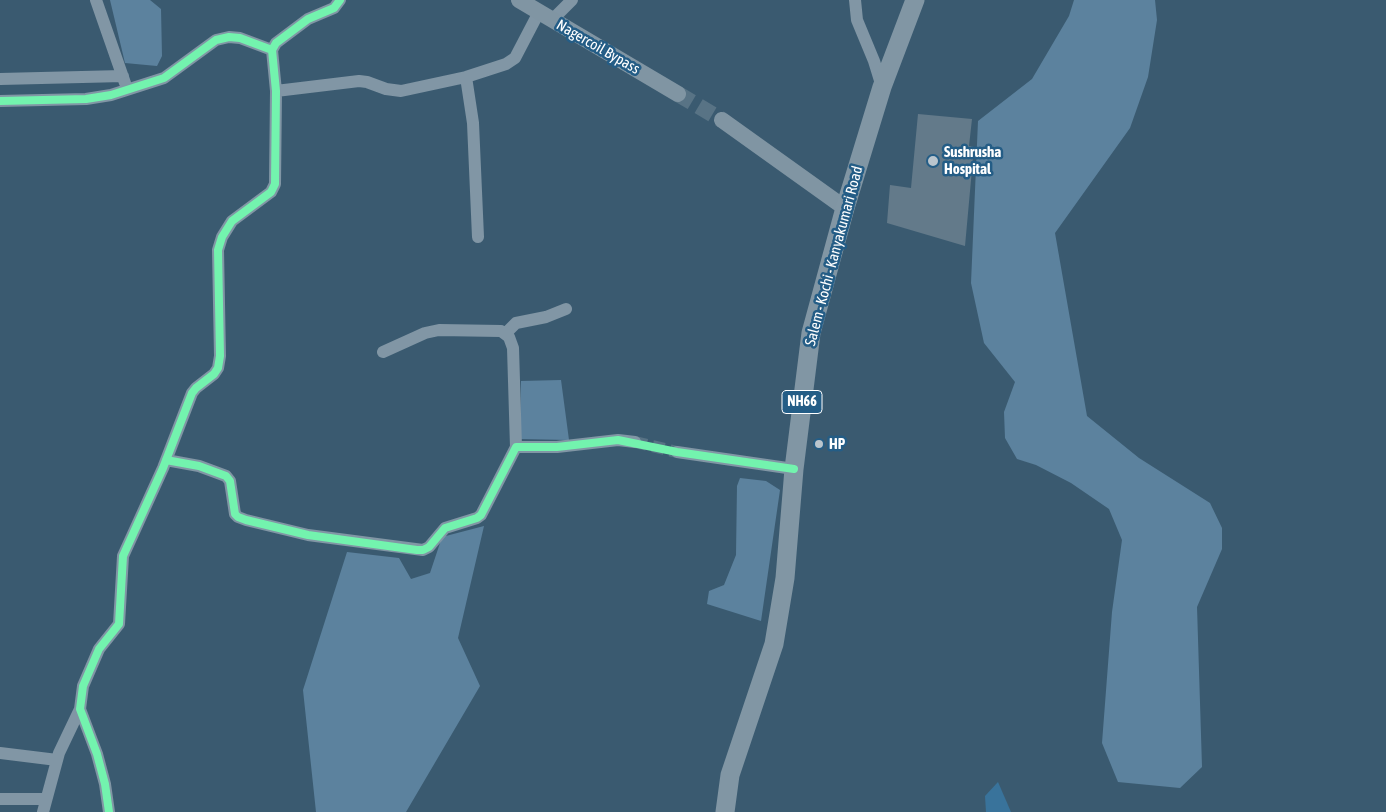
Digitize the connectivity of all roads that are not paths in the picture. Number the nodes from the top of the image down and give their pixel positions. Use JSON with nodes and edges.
{"nodes":[{"id":1,"x":96,"y":0,"type":"edge"},
{"id":2,"x":340,"y":0,"type":"edge"},
{"id":3,"x":519,"y":0,"type":"edge"},
{"id":4,"x":572,"y":0,"type":"edge"},
{"id":5,"x":855,"y":0,"type":"edge"},
{"id":6,"x":915,"y":0,"type":"edge"},
{"id":7,"x":546,"y":16,"type":"junction"},
{"id":8,"x":272,"y":50,"type":"junction"},
{"id":9,"x":123,"y":76,"type":"junction"},
{"id":10,"x":466,"y":77,"type":"junction"},
{"id":11,"x":0,"y":79,"type":"edge"},
{"id":12,"x":882,"y":87,"type":"junction"},
{"id":13,"x":128,"y":90,"type":"junction"},
{"id":14,"x":276,"y":91,"type":"junction"},
{"id":15,"x":678,"y":94,"type":"tunnel mouth"},
{"id":16,"x":0,"y":101,"type":"edge"},
{"id":17,"x":722,"y":120,"type":"tunnel mouth"},
{"id":18,"x":845,"y":208,"type":"junction"},
{"id":19,"x":478,"y":237,"type":"dead end"},
{"id":20,"x":566,"y":309,"type":"dead end"},
{"id":21,"x":505,"y":334,"type":"junction"},
{"id":22,"x":383,"y":352,"type":"dead end"},
{"id":23,"x":635,"y":442,"type":"tunnel mouth"},
{"id":24,"x":516,"y":447,"type":"junction"},
{"id":25,"x":677,"y":452,"type":"tunnel mouth"},
{"id":26,"x":166,"y":460,"type":"junction"},
{"id":27,"x":794,"y":470,"type":"junction"},
{"id":28,"x":80,"y":710,"type":"junction"},
{"id":29,"x":0,"y":753,"type":"edge"},
{"id":30,"x":57,"y":760,"type":"junction"},
{"id":31,"x":0,"y":799,"type":"edge"},
{"id":32,"x":46,"y":799,"type":"junction"},
{"id":33,"x":43,"y":812,"type":"edge"},
{"id":34,"x":109,"y":812,"type":"edge"},
{"id":35,"x":724,"y":812,"type":"edge"}],
"edges":[{"from":1,"to":9,"type":"street"},
{"from":2,"to":8,"type":"street"},
{"from":3,"to":7,"type":"main road","name":"Nagercoil Bypass"},
{"from":4,"to":7,"type":"street"},
{"from":5,"to":12,"type":"street"},
{"from":6,"to":12,"type":"highway","name":"Salem - Kochi - Kanyakumari Road","number":"NH66"},
{"from":7,"to":10,"type":"street"},
{"from":7,"to":15,"type":"main road","name":"Nagercoil Bypass"},
{"from":8,"to":13,"type":"street"},
{"from":8,"to":14,"type":"street"},
{"from":9,"to":11,"type":"street"},
{"from":9,"to":13,"type":"street"},
{"from":10,"to":14,"type":"street"},
{"from":10,"to":19,"type":"street"},
{"from":12,"to":18,"type":"highway","name":"Salem - Kochi - Kanyakumari Road","number":"NH66"},
{"from":13,"to":16,"type":"street"},
{"from":14,"to":26,"type":"street"},
{"from":17,"to":18,"type":"main road"},
{"from":18,"to":27,"type":"highway","name":"Salem - Kochi - Kanyakumari Road","number":"NH66"},
{"from":20,"to":21,"type":"street"},
{"from":21,"to":22,"type":"street"},
{"from":21,"to":24,"type":"street"},
{"from":23,"to":24,"type":"street"},
{"from":24,"to":26,"type":"street"},
{"from":25,"to":27,"type":"street"},
{"from":26,"to":28,"type":"street"},
{"from":27,"to":35,"type":"highway","name":"Salem - Kochi - Kanyakumari Road","number":"NH66"},
{"from":28,"to":30,"type":"street"},
{"from":28,"to":34,"type":"street"},
{"from":29,"to":30,"type":"street"},
{"from":30,"to":32,"type":"street"},
{"from":31,"to":32,"type":"street"},
{"from":32,"to":33,"type":"street"}]}
